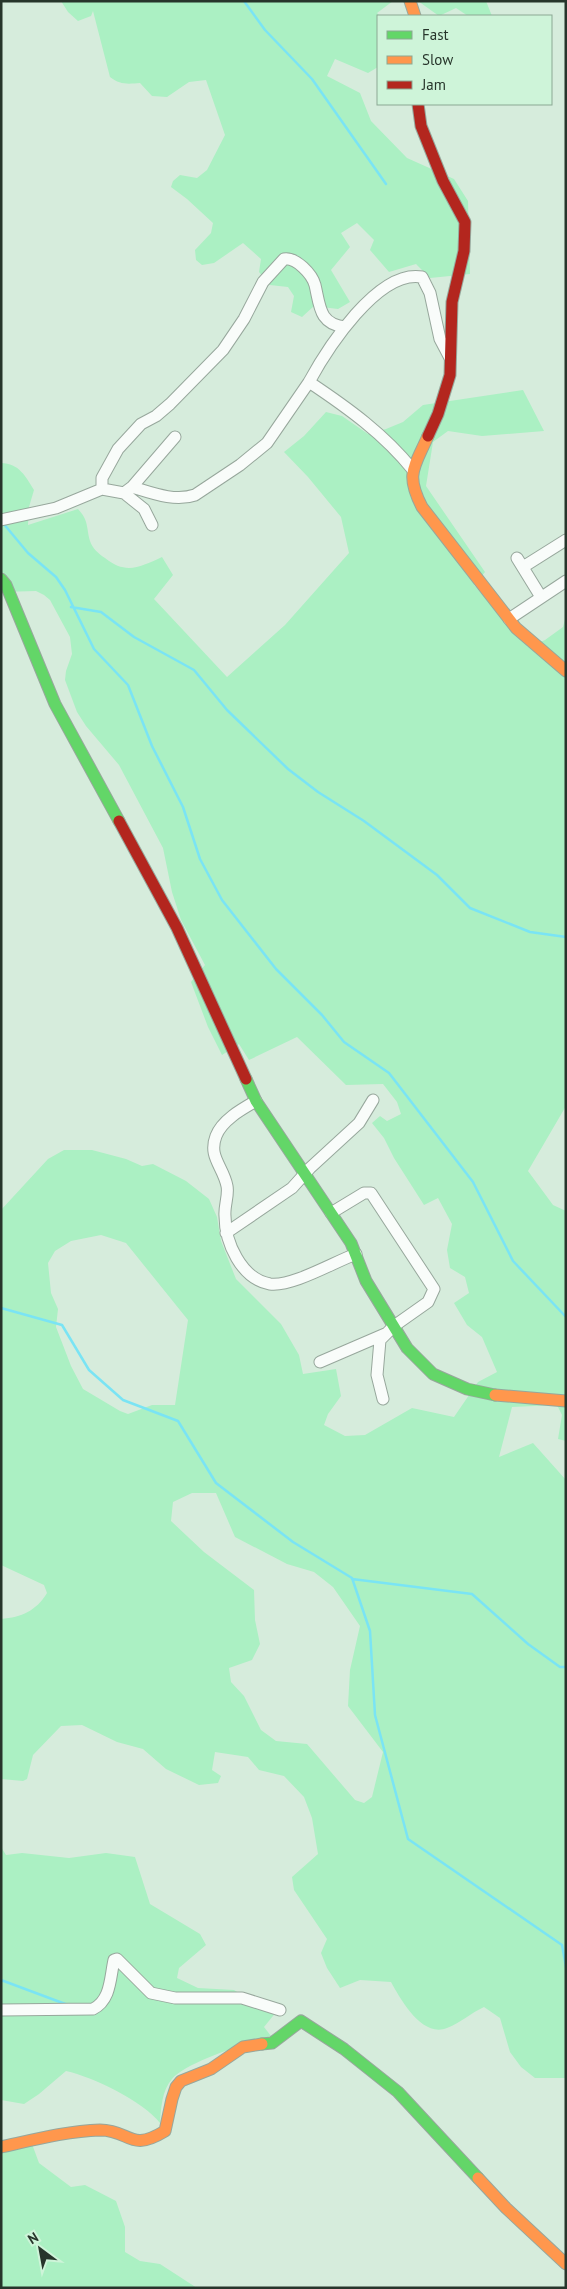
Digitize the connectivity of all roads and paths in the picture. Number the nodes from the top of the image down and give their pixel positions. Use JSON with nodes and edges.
{"nodes":[{"id":1,"x":410,"y":1,"type":"edge"},
{"id":2,"x":415,"y":15,"type":"edge"},
{"id":3,"x":418,"y":105,"type":"edge"},
{"id":4,"x":346,"y":327,"type":"junction"},
{"id":5,"x":451,"y":360,"type":"junction"},
{"id":6,"x":309,"y":382,"type":"junction"},
{"id":7,"x":176,"y":437,"type":"dead end"},
{"id":8,"x":413,"y":470,"type":"junction"},
{"id":9,"x":102,"y":489,"type":"junction"},
{"id":10,"x":128,"y":490,"type":"junction"},
{"id":11,"x":7,"y":519,"type":"edge"},
{"id":12,"x":152,"y":525,"type":"dead end"},
{"id":13,"x":566,"y":540,"type":"edge"},
{"id":14,"x":1,"y":579,"type":"edge"},
{"id":15,"x":566,"y":581,"type":"edge"},
{"id":16,"x":542,"y":597,"type":"junction"},
{"id":17,"x":509,"y":619,"type":"junction"},
{"id":18,"x":566,"y":671,"type":"edge"},
{"id":19,"x":373,"y":1100,"type":"dead end"},
{"id":20,"x":256,"y":1101,"type":"junction"},
{"id":21,"x":305,"y":1176,"type":"junction"},
{"id":22,"x":331,"y":1213,"type":"junction"},
{"id":23,"x":226,"y":1233,"type":"junction"},
{"id":24,"x":356,"y":1254,"type":"junction"},
{"id":25,"x":390,"y":1330,"type":"junction"},
{"id":26,"x":320,"y":1362,"type":"dead end"},
{"id":27,"x":383,"y":1399,"type":"dead end"},
{"id":28,"x":566,"y":1401,"type":"edge"},
{"id":29,"x":1,"y":2010,"type":"edge"},
{"id":30,"x":280,"y":2010,"type":"dead end"},
{"id":31,"x":1,"y":2147,"type":"edge"},
{"id":32,"x":566,"y":2264,"type":"edge"}],
"edges":[{"from":1,"to":2,"type":"street"},
{"from":3,"to":5,"type":"street"},
{"from":4,"to":5,"type":"street"},
{"from":4,"to":6,"type":"street"},
{"from":4,"to":9,"type":"street"},
{"from":5,"to":8,"type":"street"},
{"from":6,"to":8,"type":"street"},
{"from":6,"to":10,"type":"street"},
{"from":7,"to":10,"type":"street"},
{"from":8,"to":17,"type":"street"},
{"from":9,"to":10,"type":"street"},
{"from":9,"to":11,"type":"street"},
{"from":10,"to":12,"type":"street"},
{"from":13,"to":16,"type":"street"},
{"from":14,"to":20,"type":"street"},
{"from":15,"to":16,"type":"street"},
{"from":16,"to":17,"type":"street"},
{"from":17,"to":18,"type":"street"},
{"from":19,"to":21,"type":"street"},
{"from":20,"to":21,"type":"street"},
{"from":20,"to":23,"type":"street"},
{"from":21,"to":22,"type":"street"},
{"from":21,"to":23,"type":"street"},
{"from":22,"to":24,"type":"street"},
{"from":22,"to":25,"type":"street"},
{"from":23,"to":24,"type":"street"},
{"from":24,"to":25,"type":"street"},
{"from":25,"to":26,"type":"street"},
{"from":25,"to":27,"type":"street"},
{"from":25,"to":28,"type":"street"},
{"from":29,"to":30,"type":"street"},
{"from":31,"to":32,"type":"street"}]}
